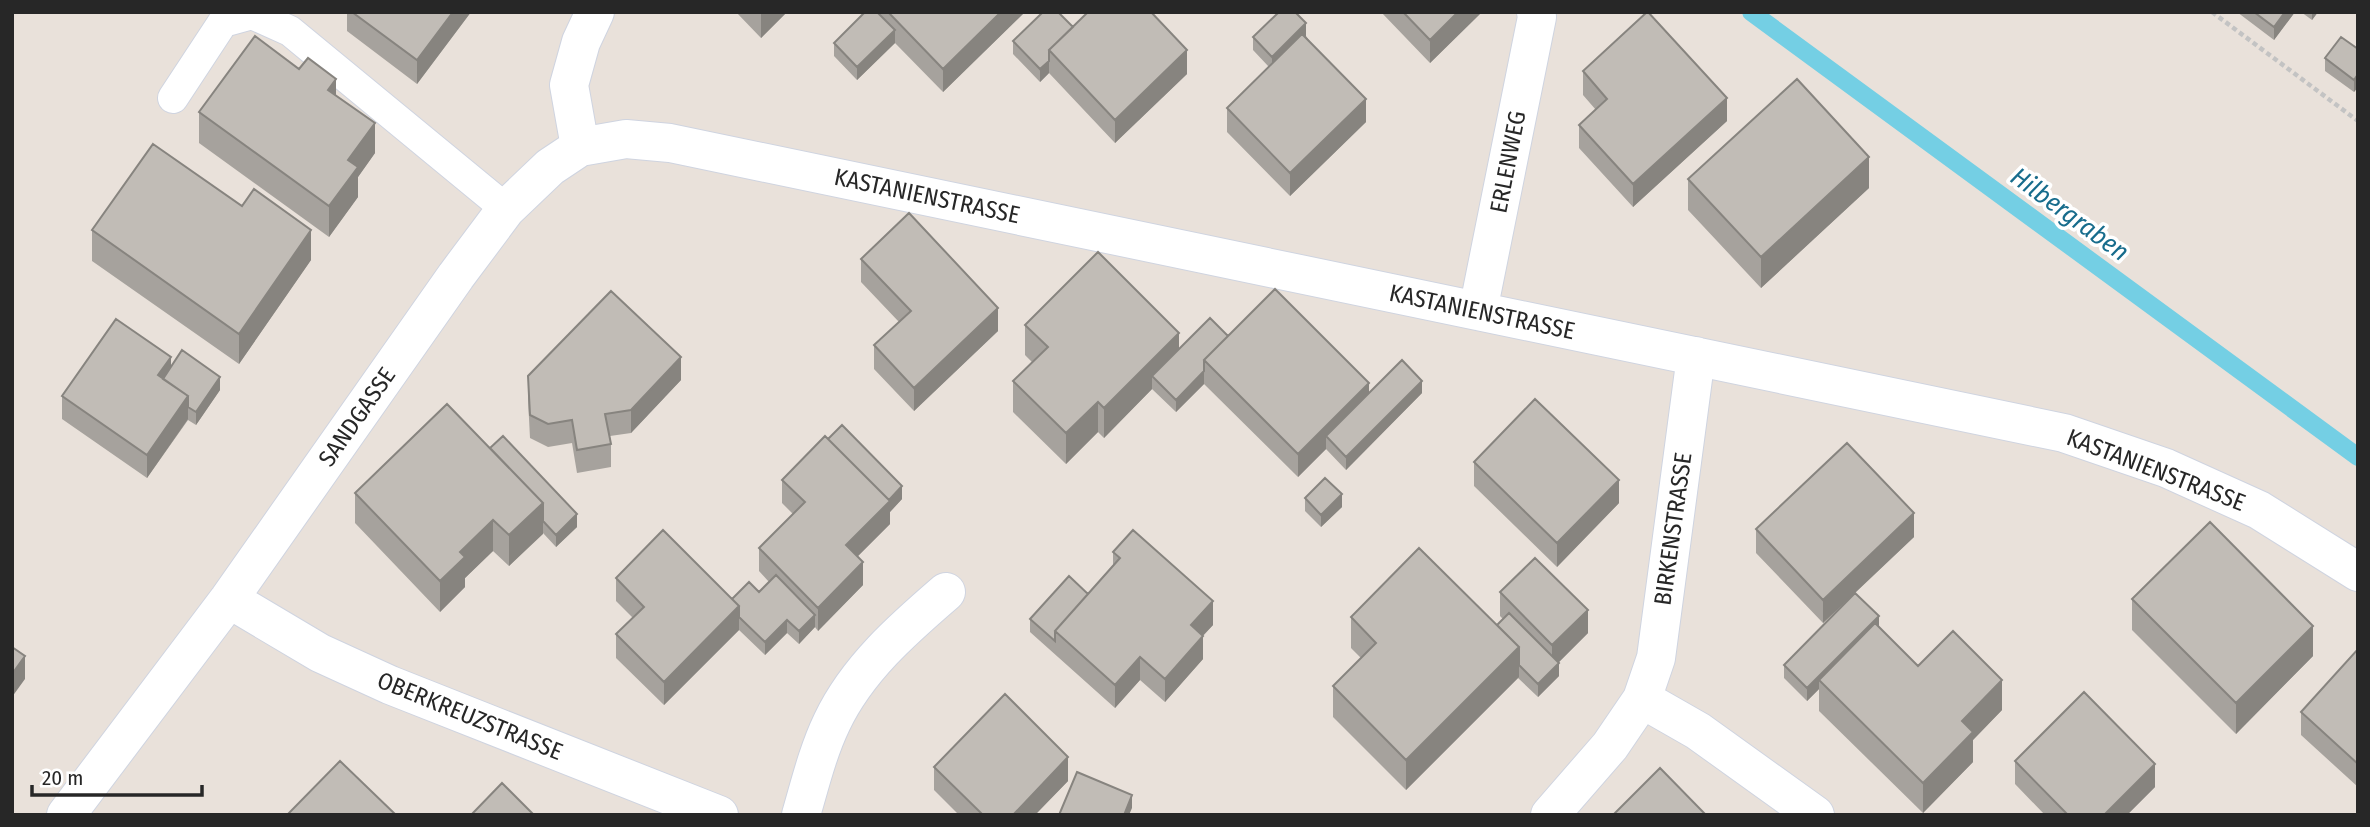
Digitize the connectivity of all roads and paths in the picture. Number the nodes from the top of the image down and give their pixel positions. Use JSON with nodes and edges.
{"nodes":[{"id":1,"x":595,"y":12,"type":"edge"},
{"id":2,"x":1536,"y":12,"type":"edge"},
{"id":3,"x":2212,"y":12,"type":"edge"},
{"id":4,"x":173,"y":98,"type":"dead end"},
{"id":5,"x":2358,"y":121,"type":"edge"},
{"id":6,"x":580,"y":147,"type":"junction"},
{"id":7,"x":506,"y":209,"type":"junction"},
{"id":8,"x":1478,"y":311,"type":"junction"},
{"id":9,"x":1696,"y":356,"type":"junction"},
{"id":10,"x":2358,"y":572,"type":"edge"},
{"id":11,"x":946,"y":592,"type":"dead end"},
{"id":12,"x":229,"y":599,"type":"junction"},
{"id":13,"x":1642,"y":699,"type":"junction"},
{"id":14,"x":66,"y":815,"type":"edge"},
{"id":15,"x":719,"y":815,"type":"edge"},
{"id":16,"x":801,"y":815,"type":"edge"},
{"id":17,"x":1550,"y":815,"type":"edge"},
{"id":18,"x":1815,"y":815,"type":"edge"}],
"edges":[{"from":1,"to":6,"type":"street"},
{"from":2,"to":8,"type":"street","name":"ERLENWEG"},
{"from":3,"to":5,"type":"path"},
{"from":4,"to":7,"type":"lane"},
{"from":6,"to":7,"type":"street","name":"SANDGASSE"},
{"from":6,"to":8,"type":"street","name":"KASTANIENSTRASSE"},
{"from":7,"to":12,"type":"street","name":"SANDGASSE"},
{"from":8,"to":9,"type":"street","name":"KASTANIENSTRASSE"},
{"from":9,"to":10,"type":"street","name":"KASTANIENSTRASSE"},
{"from":9,"to":13,"type":"street","name":"BIRKENSTRASSE"},
{"from":11,"to":16,"type":"street"},
{"from":12,"to":14,"type":"street","name":"SANDGASSE"},
{"from":12,"to":15,"type":"street","name":"OBERKREUZSTRASSE"},
{"from":13,"to":17,"type":"street","name":"BIRKENSTRASSE"},
{"from":13,"to":18,"type":"street"}]}
